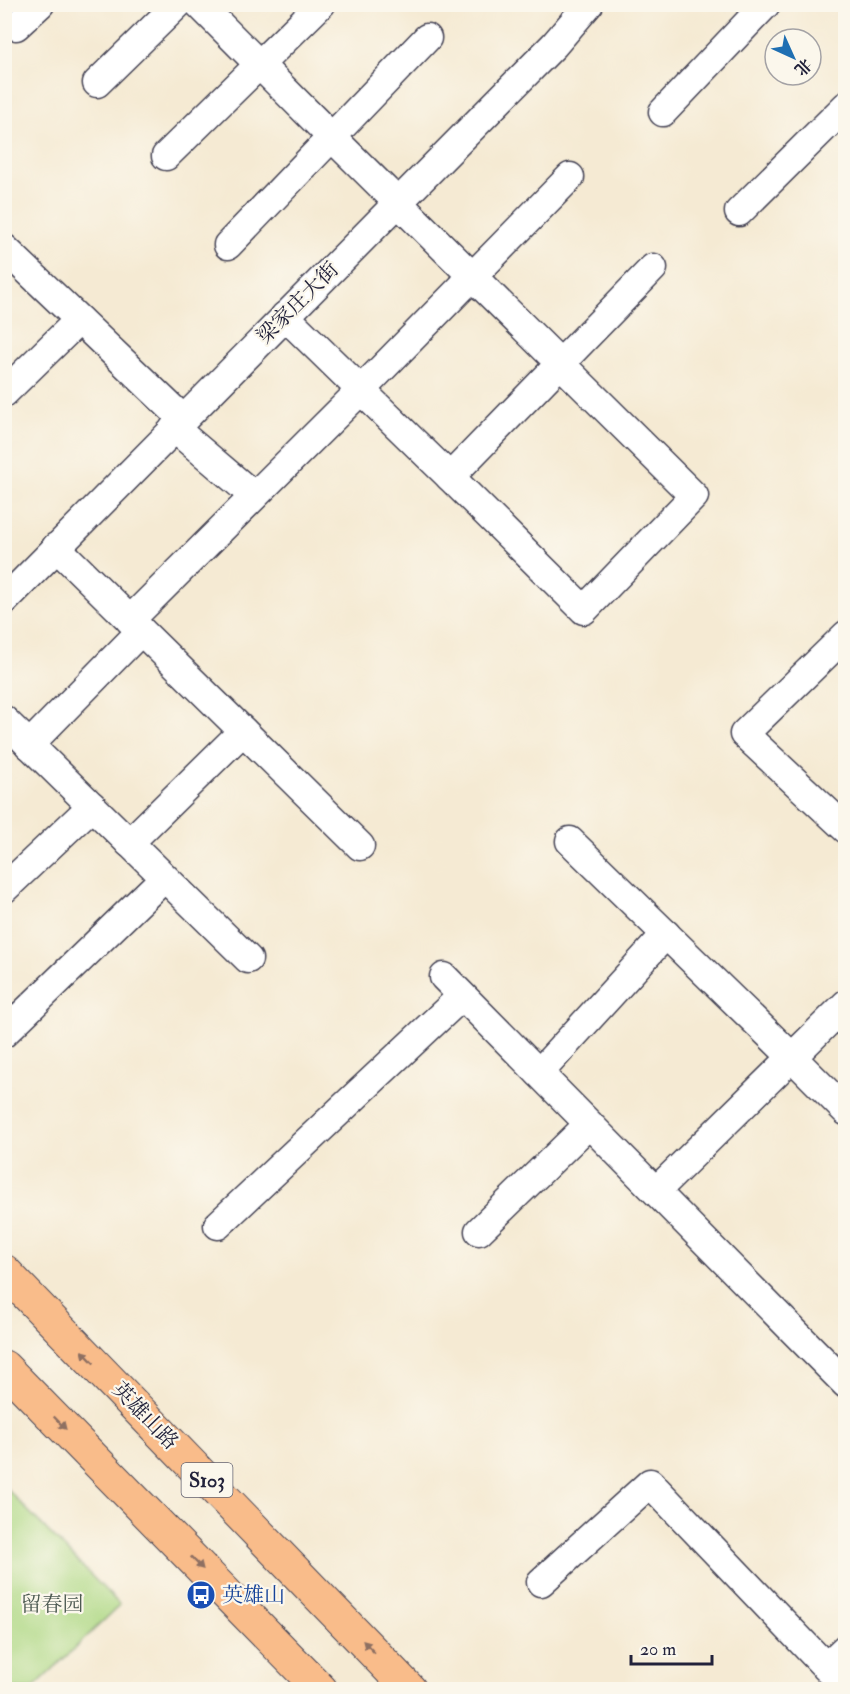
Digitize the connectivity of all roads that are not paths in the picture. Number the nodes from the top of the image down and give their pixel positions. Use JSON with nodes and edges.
{"nodes":[{"id":1,"x":40,"y":4,"type":"edge"},
{"id":2,"x":178,"y":4,"type":"edge"},
{"id":3,"x":199,"y":4,"type":"edge"},
{"id":4,"x":321,"y":4,"type":"edge"},
{"id":5,"x":589,"y":4,"type":"edge"},
{"id":6,"x":766,"y":4,"type":"edge"},
{"id":7,"x":16,"y":26,"type":"dead end"},
{"id":8,"x":427,"y":38,"type":"dead end"},
{"id":9,"x":260,"y":66,"type":"junction"},
{"id":10,"x":97,"y":83,"type":"dead end"},
{"id":11,"x":846,"y":106,"type":"edge"},
{"id":12,"x":663,"y":112,"type":"dead end"},
{"id":13,"x":330,"y":136,"type":"junction"},
{"id":14,"x":166,"y":156,"type":"dead end"},
{"id":15,"x":570,"y":177,"type":"dead end"},
{"id":16,"x":397,"y":203,"type":"junction"},
{"id":17,"x":739,"y":212,"type":"dead end"},
{"id":18,"x":228,"y":245,"type":"dead end"},
{"id":19,"x":4,"y":248,"type":"edge"},
{"id":20,"x":652,"y":268,"type":"dead end"},
{"id":21,"x":472,"y":278,"type":"junction"},
{"id":22,"x":285,"y":316,"type":"junction"},
{"id":23,"x":79,"y":320,"type":"junction"},
{"id":24,"x":559,"y":364,"type":"junction"},
{"id":25,"x":361,"y":390,"type":"junction"},
{"id":26,"x":4,"y":393,"type":"edge"},
{"id":27,"x":178,"y":423,"type":"junction"},
{"id":28,"x":450,"y":477,"type":"junction"},
{"id":29,"x":254,"y":496,"type":"junction"},
{"id":30,"x":56,"y":547,"type":"junction"},
{"id":31,"x":4,"y":601,"type":"edge"},
{"id":32,"x":135,"y":625,"type":"junction"},
{"id":33,"x":846,"y":635,"type":"edge"},
{"id":34,"x":12,"y":731,"type":"edge"},
{"id":35,"x":243,"y":731,"type":"junction"},
{"id":36,"x":92,"y":806,"type":"junction"},
{"id":37,"x":843,"y":822,"type":"edge"},
{"id":38,"x":570,"y":841,"type":"dead end"},
{"id":39,"x":129,"y":843,"type":"junction"},
{"id":40,"x":360,"y":846,"type":"dead end"},
{"id":41,"x":164,"y":878,"type":"junction"},
{"id":42,"x":4,"y":890,"type":"edge"},
{"id":43,"x":666,"y":934,"type":"junction"},
{"id":44,"x":248,"y":959,"type":"dead end"},
{"id":45,"x":846,"y":1004,"type":"edge"},
{"id":46,"x":4,"y":1033,"type":"edge"},
{"id":47,"x":792,"y":1057,"type":"junction"},
{"id":48,"x":539,"y":1073,"type":"junction"},
{"id":49,"x":846,"y":1111,"type":"edge"},
{"id":50,"x":589,"y":1124,"type":"junction"},
{"id":51,"x":656,"y":1191,"type":"junction"},
{"id":52,"x":218,"y":1226,"type":"dead end"},
{"id":53,"x":479,"y":1231,"type":"dead end"},
{"id":54,"x":4,"y":1271,"type":"edge"},
{"id":55,"x":4,"y":1367,"type":"edge"},
{"id":56,"x":846,"y":1384,"type":"edge"},
{"id":57,"x":541,"y":1582,"type":"dead end"},
{"id":58,"x":839,"y":1667,"type":"edge"},
{"id":59,"x":321,"y":1689,"type":"edge"},
{"id":60,"x":410,"y":1689,"type":"edge"}],
"edges":[{"from":1,"to":7,"type":"street"},
{"from":2,"to":10,"type":"street"},
{"from":3,"to":9,"type":"street"},
{"from":4,"to":9,"type":"street"},
{"from":5,"to":16,"type":"street","name":"梁家庄大街"},
{"from":6,"to":12,"type":"street"},
{"from":8,"to":13,"type":"street"},
{"from":9,"to":13,"type":"street"},
{"from":9,"to":14,"type":"street"},
{"from":11,"to":17,"type":"street"},
{"from":13,"to":16,"type":"street"},
{"from":13,"to":18,"type":"street"},
{"from":15,"to":21,"type":"street"},
{"from":16,"to":21,"type":"street"},
{"from":16,"to":22,"type":"street","name":"梁家庄大街"},
{"from":19,"to":23,"type":"street"},
{"from":20,"to":24,"type":"street"},
{"from":21,"to":24,"type":"street"},
{"from":21,"to":25,"type":"street"},
{"from":22,"to":25,"type":"street"},
{"from":22,"to":27,"type":"street","name":"梁家庄大街"},
{"from":23,"to":26,"type":"street"},
{"from":23,"to":27,"type":"street"},
{"from":24,"to":28,"type":"street"},
{"from":24,"to":28,"type":"street"},
{"from":25,"to":28,"type":"street"},
{"from":25,"to":29,"type":"street"},
{"from":27,"to":29,"type":"street"},
{"from":27,"to":30,"type":"street","name":"梁家庄大街"},
{"from":29,"to":32,"type":"street"},
{"from":30,"to":31,"type":"street","name":"梁家庄大街"},
{"from":30,"to":32,"type":"street"},
{"from":32,"to":34,"type":"street"},
{"from":32,"to":35,"type":"street"},
{"from":33,"to":37,"type":"street"},
{"from":34,"to":36,"type":"street"},
{"from":35,"to":39,"type":"street"},
{"from":35,"to":40,"type":"street"},
{"from":36,"to":39,"type":"street"},
{"from":36,"to":42,"type":"street"},
{"from":38,"to":43,"type":"street"},
{"from":39,"to":41,"type":"street"},
{"from":41,"to":44,"type":"street"},
{"from":41,"to":46,"type":"street"},
{"from":43,"to":47,"type":"street"},
{"from":43,"to":48,"type":"street"},
{"from":45,"to":47,"type":"street"},
{"from":47,"to":49,"type":"street"},
{"from":47,"to":51,"type":"street"},
{"from":48,"to":50,"type":"street"},
{"from":48,"to":52,"type":"street"},
{"from":50,"to":51,"type":"street"},
{"from":50,"to":53,"type":"street"},
{"from":51,"to":56,"type":"street"},
{"from":60,"to":54,"type":"main road","name":"英雄山路","number":"S103","one_way":true},
{"from":55,"to":59,"type":"main road","one_way":true},
{"from":57,"to":58,"type":"street"}]}
